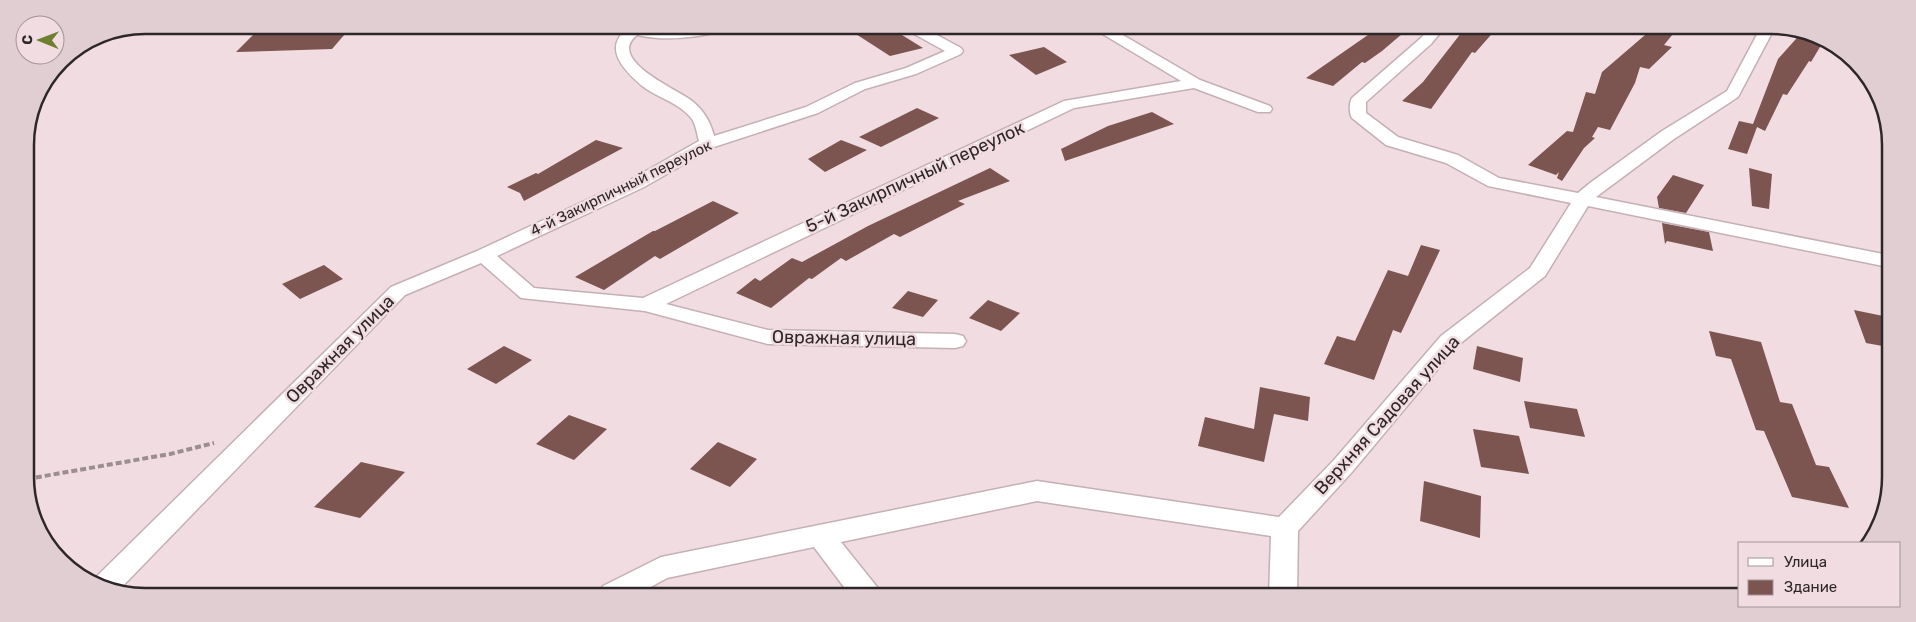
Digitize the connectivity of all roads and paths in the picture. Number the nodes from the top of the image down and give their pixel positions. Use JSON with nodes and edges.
{"nodes":[{"id":1,"x":628,"y":34,"type":"edge"},
{"id":2,"x":647,"y":34,"type":"edge"},
{"id":3,"x":686,"y":34,"type":"edge"},
{"id":4,"x":925,"y":34,"type":"edge"},
{"id":5,"x":1110,"y":34,"type":"edge"},
{"id":6,"x":1432,"y":34,"type":"edge"},
{"id":7,"x":1764,"y":34,"type":"edge"},
{"id":8,"x":1195,"y":83,"type":"junction"},
{"id":9,"x":1264,"y":110,"type":"dead end"},
{"id":10,"x":708,"y":143,"type":"junction"},
{"id":11,"x":1583,"y":199,"type":"junction"},
{"id":12,"x":484,"y":255,"type":"junction"},
{"id":13,"x":1882,"y":260,"type":"edge"},
{"id":14,"x":646,"y":305,"type":"junction"},
{"id":15,"x":955,"y":341,"type":"dead end"},
{"id":16,"x":218,"y":442,"type":"dead end"},
{"id":17,"x":34,"y":478,"type":"edge"},
{"id":18,"x":1285,"y":528,"type":"junction"},
{"id":19,"x":821,"y":536,"type":"junction"},
{"id":20,"x":109,"y":582,"type":"edge"},
{"id":21,"x":624,"y":588,"type":"edge"},
{"id":22,"x":862,"y":588,"type":"edge"},
{"id":23,"x":1283,"y":588,"type":"edge"}],
"edges":[{"from":1,"to":10,"type":"street"},
{"from":2,"to":3,"type":"street"},
{"from":4,"to":10,"type":"street","name":"4-й Закирпичный переулок"},
{"from":5,"to":8,"type":"street"},
{"from":6,"to":11,"type":"street"},
{"from":7,"to":11,"type":"street","name":"Верхняя Садовая улица"},
{"from":8,"to":9,"type":"street"},
{"from":8,"to":14,"type":"street","name":"5-й Закирпичный переулок"},
{"from":10,"to":12,"type":"street","name":"4-й Закирпичный переулок"},
{"from":11,"to":13,"type":"street"},
{"from":11,"to":18,"type":"street","name":"Верхняя Садовая улица"},
{"from":12,"to":14,"type":"street","name":"Овражная улица"},
{"from":12,"to":20,"type":"street","name":"Овражная улица"},
{"from":14,"to":15,"type":"street","name":"Овражная улица"},
{"from":16,"to":17,"type":"path"},
{"from":18,"to":19,"type":"street"},
{"from":18,"to":23,"type":"street"},
{"from":19,"to":21,"type":"street"},
{"from":19,"to":22,"type":"street"}]}
